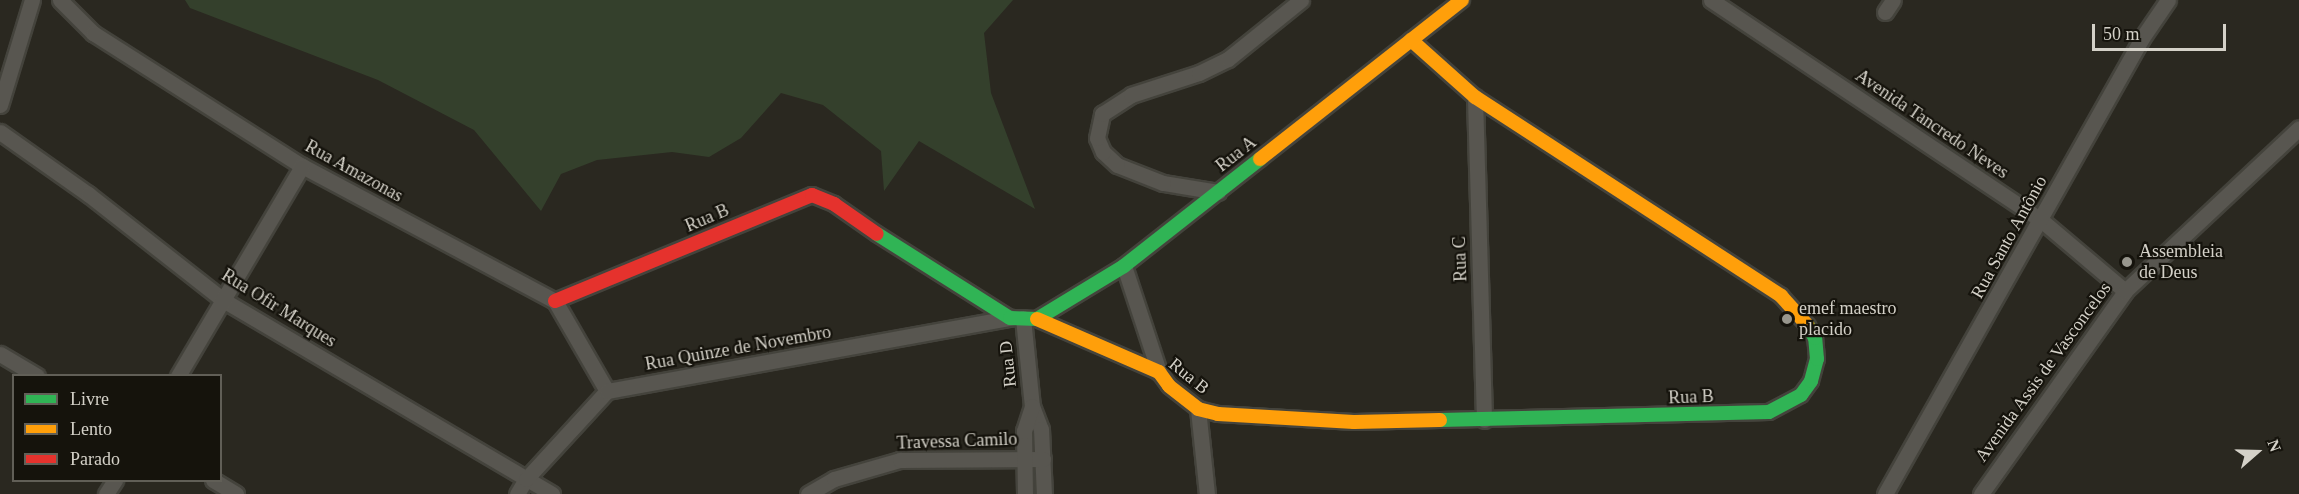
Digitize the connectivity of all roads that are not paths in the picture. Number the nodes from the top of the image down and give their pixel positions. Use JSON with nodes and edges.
{"nodes":[{"id":1,"x":32,"y":0,"type":"edge"},
{"id":2,"x":60,"y":0,"type":"edge"},
{"id":3,"x":1302,"y":0,"type":"edge"},
{"id":4,"x":1462,"y":0,"type":"edge"},
{"id":5,"x":1711,"y":0,"type":"edge"},
{"id":6,"x":2168,"y":0,"type":"edge"},
{"id":7,"x":1410,"y":40,"type":"junction"},
{"id":8,"x":1474,"y":97,"type":"junction"},
{"id":9,"x":0,"y":105,"type":"edge"},
{"id":10,"x":2299,"y":128,"type":"edge"},
{"id":11,"x":0,"y":132,"type":"edge"},
{"id":12,"x":302,"y":166,"type":"junction"},
{"id":13,"x":1218,"y":192,"type":"junction"},
{"id":14,"x":2041,"y":220,"type":"junction"},
{"id":15,"x":1124,"y":266,"type":"junction"},
{"id":16,"x":2125,"y":291,"type":"junction"},
{"id":17,"x":223,"y":300,"type":"junction"},
{"id":18,"x":555,"y":301,"type":"junction"},
{"id":19,"x":1023,"y":318,"type":"junction"},
{"id":20,"x":0,"y":354,"type":"edge"},
{"id":21,"x":1159,"y":372,"type":"junction"},
{"id":22,"x":35,"y":374,"type":"edge"},
{"id":23,"x":179,"y":374,"type":"edge"},
{"id":24,"x":607,"y":392,"type":"junction"},
{"id":25,"x":1032,"y":406,"type":"junction"},
{"id":26,"x":1198,"y":409,"type":"junction"},
{"id":27,"x":1484,"y":420,"type":"junction"},
{"id":28,"x":1023,"y":458,"type":"junction"},
{"id":29,"x":1043,"y":459,"type":"junction"},
{"id":30,"x":526,"y":479,"type":"junction"},
{"id":31,"x":216,"y":482,"type":"edge"},
{"id":32,"x":236,"y":494,"type":"edge"},
{"id":33,"x":517,"y":494,"type":"edge"},
{"id":34,"x":552,"y":494,"type":"edge"},
{"id":35,"x":808,"y":494,"type":"edge"},
{"id":36,"x":1024,"y":494,"type":"edge"},
{"id":37,"x":1044,"y":494,"type":"edge"},
{"id":38,"x":1207,"y":494,"type":"edge"},
{"id":39,"x":1885,"y":494,"type":"edge"},
{"id":40,"x":1981,"y":494,"type":"edge"}],
"edges":[{"from":1,"to":9,"type":"street"},
{"from":2,"to":12,"type":"street","name":"Rua Amazonas"},
{"from":3,"to":13,"type":"street"},
{"from":4,"to":7,"type":"street","name":"Rua A"},
{"from":5,"to":14,"type":"street","name":"Avenida Tancredo Neves"},
{"from":6,"to":14,"type":"street","name":"Rua Santo Antônio"},
{"from":7,"to":8,"type":"street","name":"Rua B"},
{"from":7,"to":13,"type":"street","name":"Rua A"},
{"from":8,"to":27,"type":"street","name":"Rua C"},
{"from":8,"to":27,"type":"street","name":"Rua B"},
{"from":10,"to":16,"type":"street","name":"Avenida Assis de Vasconcelos"},
{"from":11,"to":17,"type":"street","name":"Rua Ofir Marques"},
{"from":12,"to":17,"type":"street"},
{"from":12,"to":18,"type":"street","name":"Rua Amazonas"},
{"from":13,"to":15,"type":"street","name":"Rua A"},
{"from":14,"to":16,"type":"street","name":"Avenida Tancredo Neves"},
{"from":14,"to":39,"type":"street","name":"Rua Santo Antônio"},
{"from":15,"to":19,"type":"street","name":"Rua A"},
{"from":15,"to":21,"type":"street"},
{"from":16,"to":40,"type":"street","name":"Avenida Assis de Vasconcelos"},
{"from":17,"to":23,"type":"street"},
{"from":17,"to":30,"type":"street","name":"Rua Ofir Marques"},
{"from":18,"to":19,"type":"street","name":"Rua B"},
{"from":18,"to":24,"type":"street"},
{"from":19,"to":21,"type":"street","name":"Rua B"},
{"from":19,"to":24,"type":"street","name":"Rua Quinze de Novembro"},
{"from":19,"to":25,"type":"street","name":"Rua D"},
{"from":20,"to":22,"type":"street"},
{"from":21,"to":26,"type":"street","name":"Rua B"},
{"from":24,"to":30,"type":"street"},
{"from":25,"to":28,"type":"street","name":"Rua D"},
{"from":25,"to":29,"type":"street","name":"Rua D"},
{"from":26,"to":27,"type":"street","name":"Rua B"},
{"from":26,"to":38,"type":"street"},
{"from":28,"to":29,"type":"street","name":"Travessa Camilo"},
{"from":28,"to":35,"type":"street","name":"Travessa Camilo"},
{"from":28,"to":36,"type":"street","name":"Rua D"},
{"from":29,"to":37,"type":"street","name":"Rua D"},
{"from":30,"to":33,"type":"street"},
{"from":30,"to":34,"type":"street","name":"Rua Ofir Marques"},
{"from":31,"to":32,"type":"street"}]}
